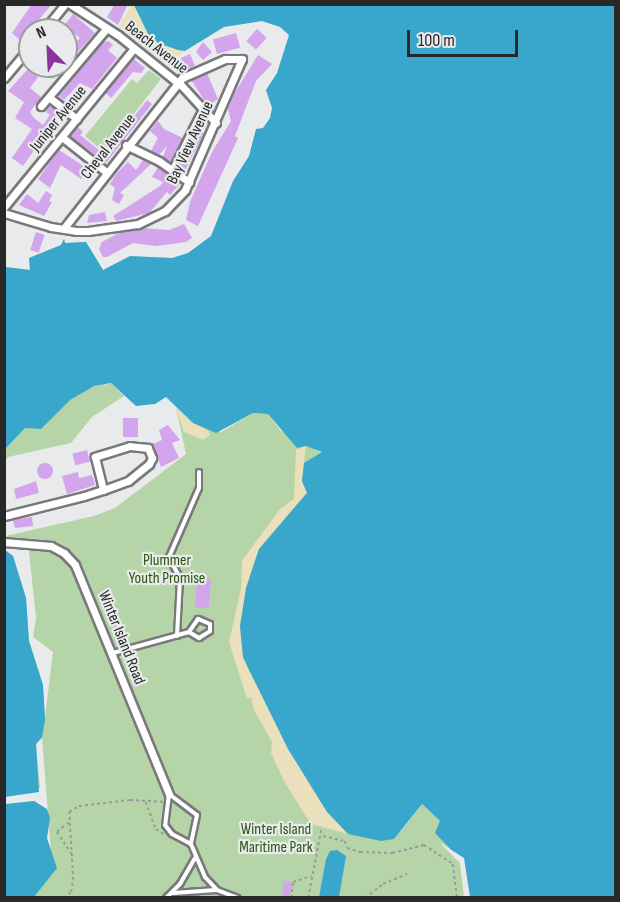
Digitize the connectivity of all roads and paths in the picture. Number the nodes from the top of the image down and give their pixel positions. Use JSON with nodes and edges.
{"nodes":[{"id":1,"x":65,"y":4,"type":"edge"},
{"id":2,"x":70,"y":4,"type":"edge"},
{"id":3,"x":54,"y":18,"type":"edge"},
{"id":4,"x":107,"y":28,"type":"junction"},
{"id":5,"x":134,"y":48,"type":"junction"},
{"id":6,"x":18,"y":61,"type":"edge"},
{"id":7,"x":4,"y":78,"type":"edge"},
{"id":8,"x":177,"y":82,"type":"junction"},
{"id":9,"x":50,"y":98,"type":"junction"},
{"id":10,"x":42,"y":106,"type":"dead end"},
{"id":11,"x":202,"y":108,"type":"junction"},
{"id":12,"x":77,"y":119,"type":"junction"},
{"id":13,"x":216,"y":123,"type":"junction"},
{"id":14,"x":62,"y":137,"type":"junction"},
{"id":15,"x":126,"y":145,"type":"junction"},
{"id":16,"x":172,"y":169,"type":"junction"},
{"id":17,"x":106,"y":172,"type":"junction"},
{"id":18,"x":189,"y":182,"type":"junction"},
{"id":19,"x":4,"y":207,"type":"edge"},
{"id":20,"x":4,"y":213,"type":"edge"},
{"id":21,"x":64,"y":228,"type":"junction"},
{"id":22,"x":199,"y":472,"type":"dead end"},
{"id":23,"x":104,"y":490,"type":"junction"},
{"id":24,"x":4,"y":516,"type":"edge"},
{"id":25,"x":4,"y":542,"type":"edge"},
{"id":26,"x":189,"y":632,"type":"junction"},
{"id":27,"x":177,"y":636,"type":"junction"},
{"id":28,"x":113,"y":653,"type":"junction"},
{"id":29,"x":170,"y":797,"type":"junction"},
{"id":30,"x":146,"y":802,"type":"junction"},
{"id":31,"x":70,"y":823,"type":"junction"},
{"id":32,"x":321,"y":830,"type":"dead end"},
{"id":33,"x":172,"y":834,"type":"junction"},
{"id":34,"x":323,"y":836,"type":"junction"},
{"id":35,"x":190,"y":844,"type":"junction"},
{"id":36,"x":73,"y":855,"type":"junction"},
{"id":37,"x":195,"y":858,"type":"junction"},
{"id":38,"x":407,"y":874,"type":"dead end"},
{"id":39,"x":313,"y":875,"type":"junction"},
{"id":40,"x":217,"y":890,"type":"junction"},
{"id":41,"x":172,"y":893,"type":"junction"},
{"id":42,"x":64,"y":897,"type":"edge"},
{"id":43,"x":166,"y":897,"type":"edge"},
{"id":44,"x":238,"y":897,"type":"edge"},
{"id":45,"x":291,"y":897,"type":"edge"},
{"id":46,"x":308,"y":897,"type":"edge"},
{"id":47,"x":365,"y":897,"type":"edge"},
{"id":48,"x":457,"y":897,"type":"edge"}],
"edges":[{"from":1,"to":3,"type":"street"},
{"from":2,"to":4,"type":"street","name":"Beach Avenue"},
{"from":4,"to":5,"type":"street","name":"Beach Avenue"},
{"from":4,"to":9,"type":"street"},
{"from":5,"to":8,"type":"street","name":"Beach Avenue"},
{"from":5,"to":12,"type":"street","name":"Juniper Avenue"},
{"from":6,"to":7,"type":"street"},
{"from":8,"to":11,"type":"street","name":"Beach Avenue"},
{"from":8,"to":13,"type":"street","name":"Bay View Avenue"},
{"from":8,"to":15,"type":"street","name":"Cheval Avenue"},
{"from":9,"to":10,"type":"street"},
{"from":9,"to":12,"type":"street"},
{"from":11,"to":13,"type":"street","name":"Beach Avenue"},
{"from":11,"to":16,"type":"lane"},
{"from":12,"to":14,"type":"street","name":"Juniper Avenue"},
{"from":13,"to":18,"type":"street","name":"Bay View Avenue"},
{"from":14,"to":17,"type":"street"},
{"from":14,"to":19,"type":"street","name":"Juniper Avenue"},
{"from":15,"to":16,"type":"street"},
{"from":15,"to":17,"type":"street","name":"Cheval Avenue"},
{"from":16,"to":18,"type":"street"},
{"from":17,"to":21,"type":"street","name":"Cheval Avenue"},
{"from":18,"to":21,"type":"street","name":"Bay View Avenue"},
{"from":20,"to":21,"type":"street","name":"Bay View Avenue"},
{"from":22,"to":27,"type":"lane"},
{"from":23,"to":23,"type":"street"},
{"from":23,"to":24,"type":"street"},
{"from":25,"to":28,"type":"street","name":"Winter Island Road"},
{"from":26,"to":26,"type":"lane"},
{"from":26,"to":27,"type":"lane"},
{"from":27,"to":28,"type":"lane"},
{"from":28,"to":29,"type":"street","name":"Winter Island Road"},
{"from":29,"to":30,"type":"path"},
{"from":29,"to":33,"type":"lane","name":"Winter Island Road"},
{"from":29,"to":35,"type":"lane"},
{"from":30,"to":31,"type":"path"},
{"from":30,"to":33,"type":"path"},
{"from":31,"to":36,"type":"path"},
{"from":31,"to":36,"type":"path"},
{"from":32,"to":34,"type":"path"},
{"from":33,"to":35,"type":"lane"},
{"from":34,"to":39,"type":"path"},
{"from":34,"to":48,"type":"path"},
{"from":35,"to":37,"type":"lane"},
{"from":36,"to":42,"type":"path"},
{"from":37,"to":40,"type":"lane"},
{"from":37,"to":41,"type":"lane"},
{"from":38,"to":47,"type":"path"},
{"from":39,"to":45,"type":"path"},
{"from":39,"to":46,"type":"path"},
{"from":40,"to":41,"type":"lane"},
{"from":40,"to":44,"type":"lane"},
{"from":41,"to":43,"type":"lane"}]}
